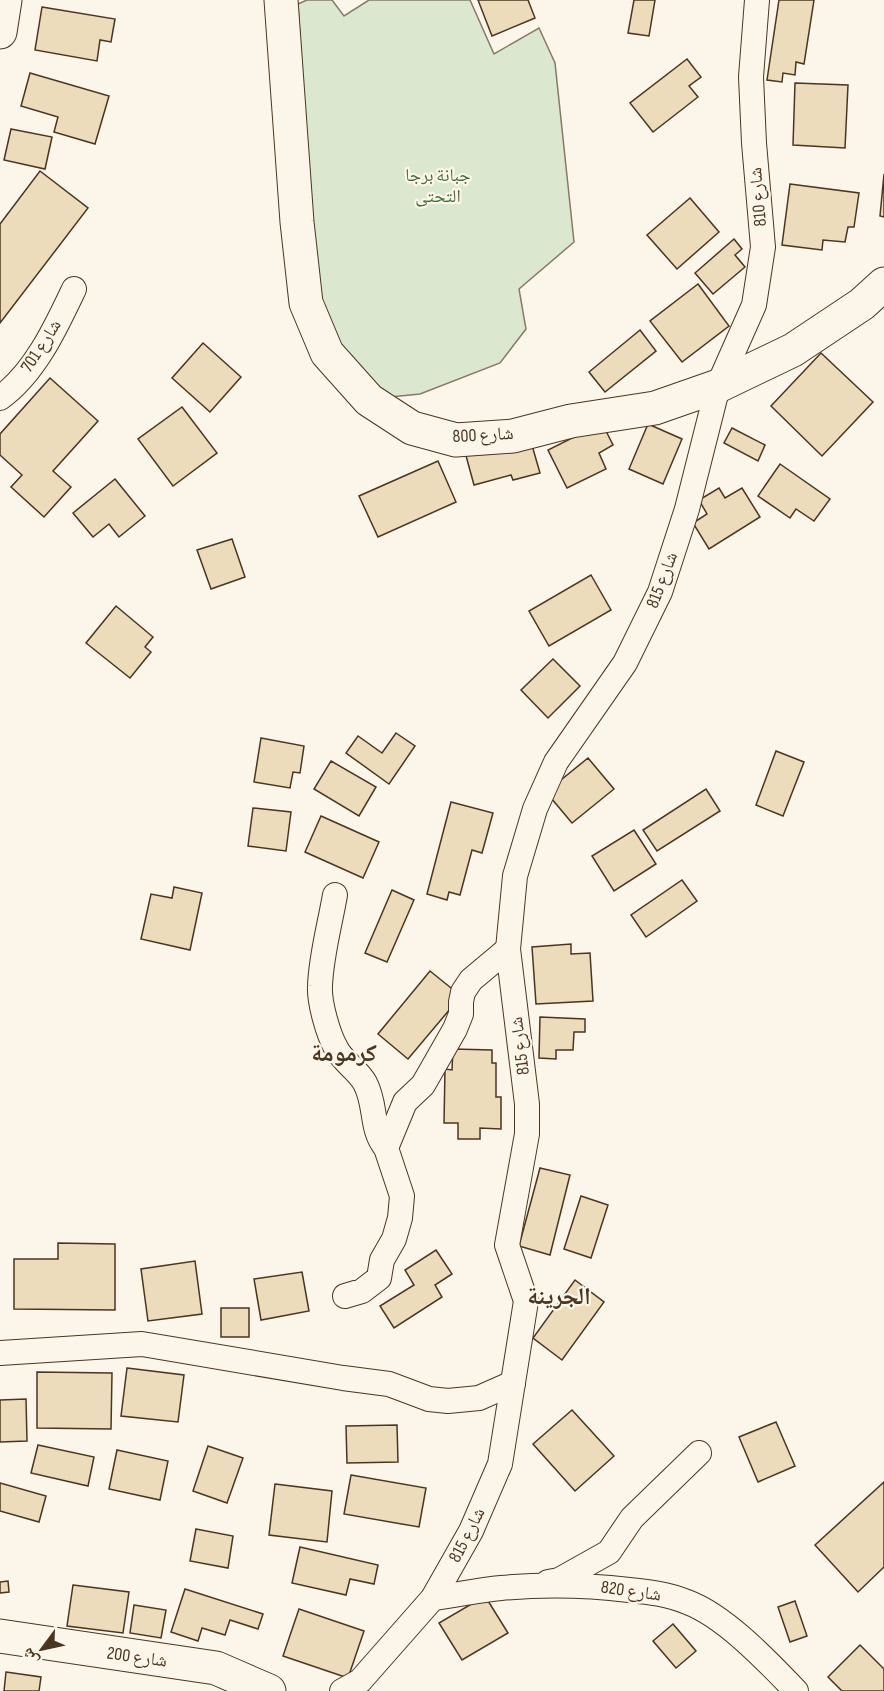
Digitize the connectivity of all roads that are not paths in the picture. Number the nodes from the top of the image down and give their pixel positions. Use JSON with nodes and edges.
{"nodes":[{"id":1,"x":5,"y":0,"type":"edge"},
{"id":2,"x":281,"y":0,"type":"edge"},
{"id":3,"x":757,"y":0,"type":"edge"},
{"id":4,"x":0,"y":32,"type":"edge"},
{"id":5,"x":884,"y":284,"type":"edge"},
{"id":6,"x":74,"y":289,"type":"dead end"},
{"id":7,"x":718,"y":386,"type":"junction"},
{"id":8,"x":0,"y":398,"type":"edge"},
{"id":9,"x":335,"y":895,"type":"dead end"},
{"id":10,"x":508,"y":949,"type":"junction"},
{"id":11,"x":386,"y":1148,"type":"junction"},
{"id":12,"x":345,"y":1296,"type":"dead end"},
{"id":13,"x":0,"y":1353,"type":"edge"},
{"id":14,"x":513,"y":1383,"type":"junction"},
{"id":15,"x":699,"y":1453,"type":"dead end"},
{"id":16,"x":528,"y":1586,"type":"junction"},
{"id":17,"x":433,"y":1598,"type":"junction"},
{"id":18,"x":0,"y":1636,"type":"edge"},
{"id":19,"x":269,"y":1691,"type":"edge"},
{"id":20,"x":342,"y":1691,"type":"edge"},
{"id":21,"x":796,"y":1691,"type":"edge"}],
"edges":[{"from":1,"to":4,"type":"main road"},
{"from":2,"to":7,"type":"main road","name":"شارع 800"},
{"from":3,"to":7,"type":"street","name":"شارع 810"},
{"from":5,"to":7,"type":"main road","name":"شارع 800"},
{"from":6,"to":8,"type":"street","name":"شارع 701"},
{"from":7,"to":10,"type":"street","name":"شارع 815"},
{"from":9,"to":11,"type":"street"},
{"from":10,"to":11,"type":"street"},
{"from":10,"to":14,"type":"street","name":"شارع 815"},
{"from":11,"to":12,"type":"street"},
{"from":13,"to":14,"type":"street"},
{"from":14,"to":17,"type":"street","name":"شارع 815"},
{"from":15,"to":16,"type":"street"},
{"from":16,"to":17,"type":"street","name":"شارع 820"},
{"from":16,"to":21,"type":"street","name":"شارع 820"},
{"from":17,"to":20,"type":"street","name":"شارع 815"},
{"from":18,"to":19,"type":"main road","name":"شارع 200"}]}
